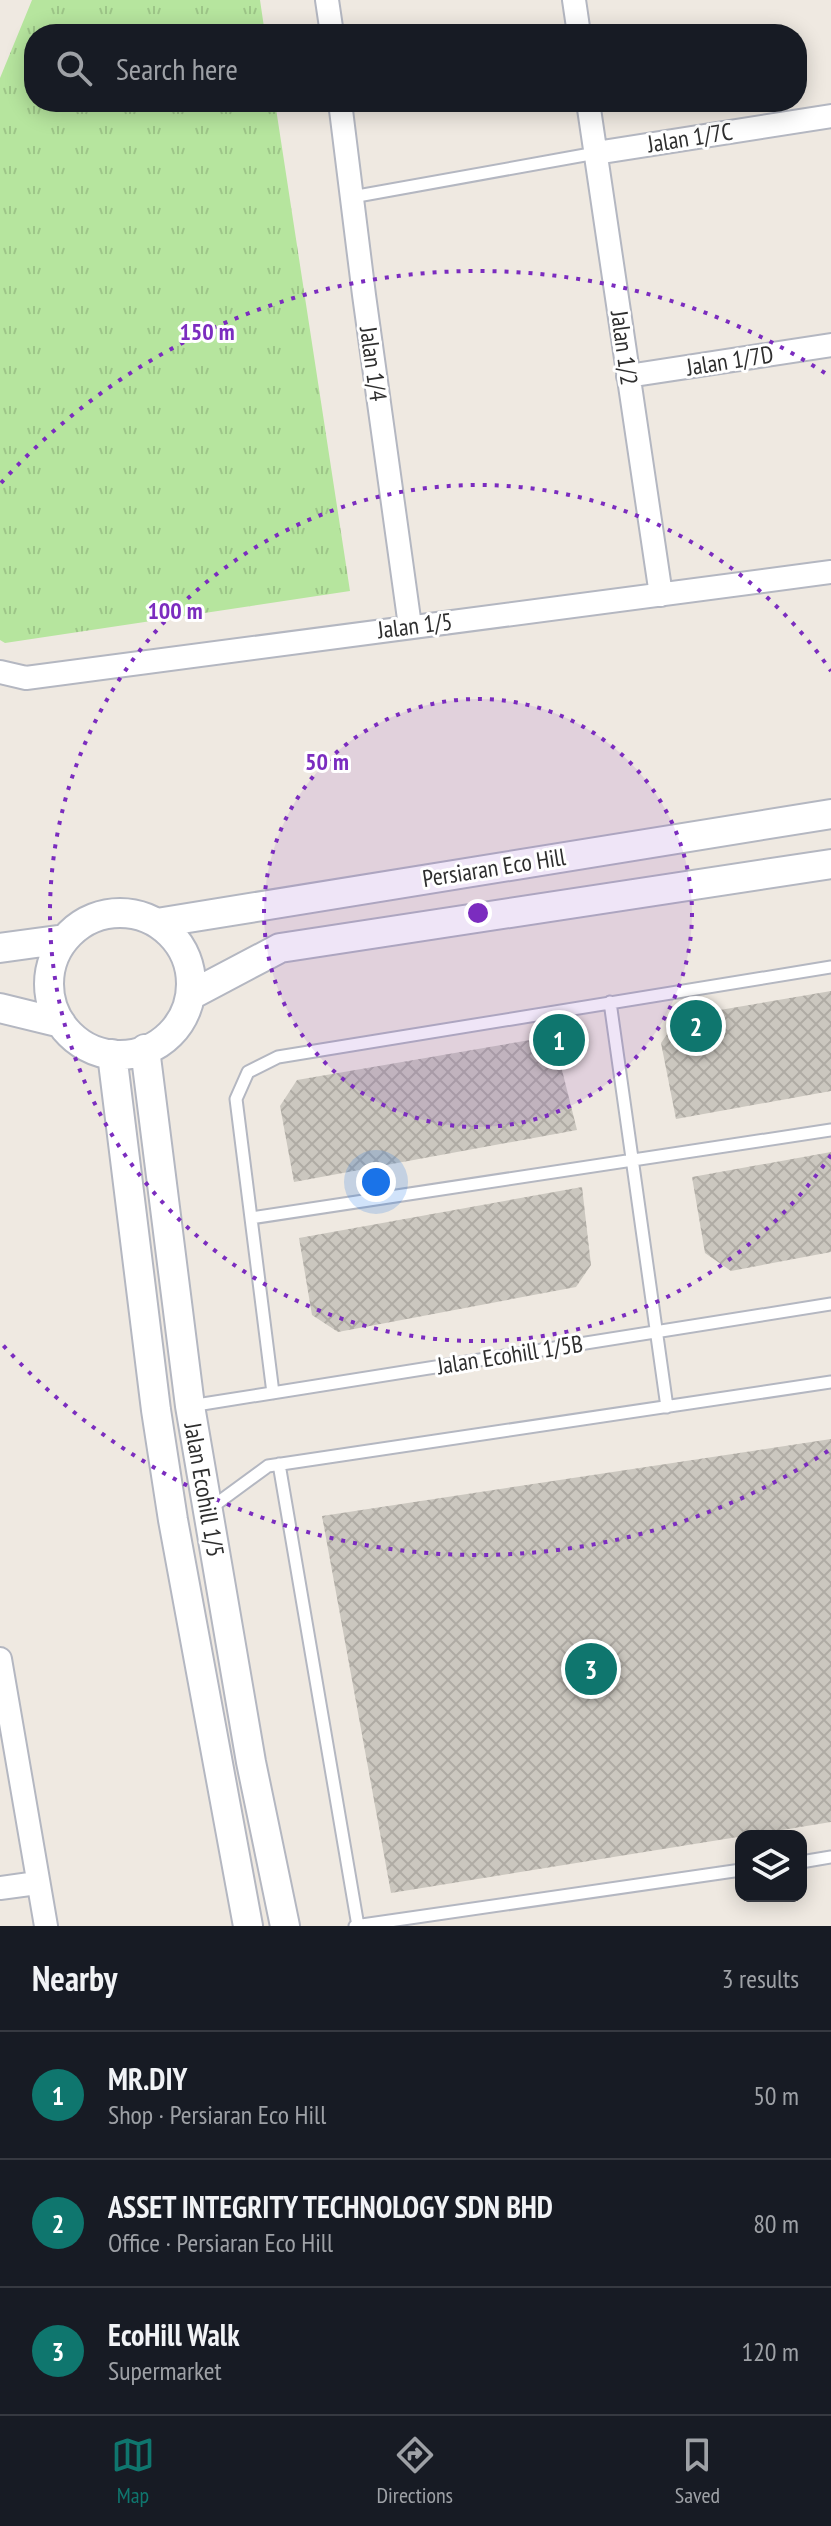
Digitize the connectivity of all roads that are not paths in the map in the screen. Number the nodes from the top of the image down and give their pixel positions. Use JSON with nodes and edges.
{"nodes":[{"id":1,"x":327,"y":0,"type":"edge"},
{"id":2,"x":574,"y":0,"type":"edge"},
{"id":3,"x":331,"y":24,"type":"edge"},
{"id":4,"x":578,"y":24,"type":"edge"},
{"id":5,"x":341,"y":112,"type":"edge"},
{"id":6,"x":590,"y":112,"type":"edge"},
{"id":7,"x":831,"y":116,"type":"edge"},
{"id":8,"x":596,"y":153,"type":"junction"},
{"id":9,"x":352,"y":197,"type":"junction"},
{"id":10,"x":831,"y":345,"type":"edge"},
{"id":11,"x":628,"y":376,"type":"junction"},
{"id":12,"x":831,"y":572,"type":"edge"},
{"id":13,"x":661,"y":595,"type":"junction"},
{"id":14,"x":410,"y":626,"type":"junction"},
{"id":15,"x":0,"y":672,"type":"edge"},
{"id":16,"x":831,"y":814,"type":"edge"},
{"id":17,"x":831,"y":864,"type":"edge"},
{"id":18,"x":157,"y":923,"type":"junction"},
{"id":19,"x":65,"y":939,"type":"junction"},
{"id":20,"x":0,"y":948,"type":"edge"},
{"id":21,"x":831,"y":967,"type":"edge"},
{"id":22,"x":191,"y":995,"type":"junction"},
{"id":23,"x":610,"y":1002,"type":"junction"},
{"id":24,"x":0,"y":1008,"type":"edge"},
{"id":25,"x":61,"y":1023,"type":"junction"},
{"id":26,"x":145,"y":1049,"type":"junction"},
{"id":27,"x":112,"y":1054,"type":"junction"},
{"id":28,"x":831,"y":1130,"type":"edge"},
{"id":29,"x":632,"y":1162,"type":"junction"},
{"id":30,"x":251,"y":1218,"type":"junction"},
{"id":31,"x":831,"y":1304,"type":"edge"},
{"id":32,"x":657,"y":1332,"type":"junction"},
{"id":33,"x":831,"y":1382,"type":"edge"},
{"id":34,"x":273,"y":1393,"type":"junction"},
{"id":35,"x":190,"y":1406,"type":"junction"},
{"id":36,"x":667,"y":1407,"type":"junction"},
{"id":37,"x":279,"y":1464,"type":"junction"},
{"id":38,"x":207,"y":1511,"type":"junction"},
{"id":39,"x":0,"y":1659,"type":"edge"},
{"id":40,"x":7,"y":1748,"type":"edge"},
{"id":41,"x":831,"y":1857,"type":"edge"},
{"id":42,"x":807,"y":1861,"type":"edge"},
{"id":43,"x":735,"y":1871,"type":"edge"},
{"id":44,"x":37,"y":1883,"type":"junction"},
{"id":45,"x":0,"y":1888,"type":"edge"},
{"id":46,"x":46,"y":1926,"type":"edge"},
{"id":47,"x":248,"y":1926,"type":"edge"},
{"id":48,"x":285,"y":1926,"type":"edge"},
{"id":49,"x":356,"y":1926,"type":"edge"}],
"edges":[{"from":1,"to":3,"type":"street"},
{"from":2,"to":4,"type":"street"},
{"from":5,"to":9,"type":"street","name":"Jalan 1/4"},
{"from":6,"to":8,"type":"street","name":"Jalan 1/2"},
{"from":7,"to":8,"type":"street","name":"Jalan 1/7C"},
{"from":8,"to":9,"type":"lane"},
{"from":8,"to":11,"type":"street","name":"Jalan 1/2"},
{"from":9,"to":14,"type":"street","name":"Jalan 1/4"},
{"from":10,"to":11,"type":"street","name":"Jalan 1/7D"},
{"from":11,"to":13,"type":"street","name":"Jalan 1/2"},
{"from":12,"to":13,"type":"street","name":"Jalan 1/5"},
{"from":13,"to":14,"type":"street","name":"Jalan 1/5"},
{"from":14,"to":15,"type":"street","name":"Jalan 1/5"},
{"from":16,"to":18,"type":"street","name":"Persiaran Eco Hill"},
{"from":17,"to":22,"type":"street","name":"Persiaran Eco Hill"},
{"from":18,"to":19,"type":"street","name":"Persiaran Eco Hill"},
{"from":18,"to":22,"type":"street"},
{"from":19,"to":20,"type":"street","name":"Persiaran Eco Hill"},
{"from":19,"to":25,"type":"street"},
{"from":21,"to":23,"type":"lane"},
{"from":22,"to":26,"type":"street"},
{"from":23,"to":29,"type":"lane"},
{"from":23,"to":30,"type":"lane"},
{"from":24,"to":25,"type":"street"},
{"from":25,"to":27,"type":"street"},
{"from":26,"to":27,"type":"street"},
{"from":26,"to":35,"type":"street","name":"Jalan Ecohill 1/5"},
{"from":27,"to":47,"type":"street"},
{"from":28,"to":29,"type":"lane"},
{"from":29,"to":30,"type":"lane"},
{"from":29,"to":32,"type":"lane"},
{"from":30,"to":34,"type":"lane"},
{"from":31,"to":32,"type":"lane","name":"Jalan Ecohill 1/5B"},
{"from":32,"to":34,"type":"lane","name":"Jalan Ecohill 1/5B"},
{"from":32,"to":36,"type":"lane"},
{"from":33,"to":36,"type":"lane"},
{"from":34,"to":35,"type":"lane","name":"Jalan Ecohill 1/5B"},
{"from":35,"to":38,"type":"street","name":"Jalan Ecohill 1/5"},
{"from":36,"to":37,"type":"lane"},
{"from":37,"to":38,"type":"lane"},
{"from":37,"to":49,"type":"lane"},
{"from":38,"to":48,"type":"street","name":"Jalan Ecohill 1/5"},
{"from":39,"to":40,"type":"street"},
{"from":40,"to":44,"type":"street"},
{"from":41,"to":42,"type":"lane"},
{"from":43,"to":49,"type":"lane"},
{"from":44,"to":45,"type":"street"},
{"from":44,"to":46,"type":"street"}]}
